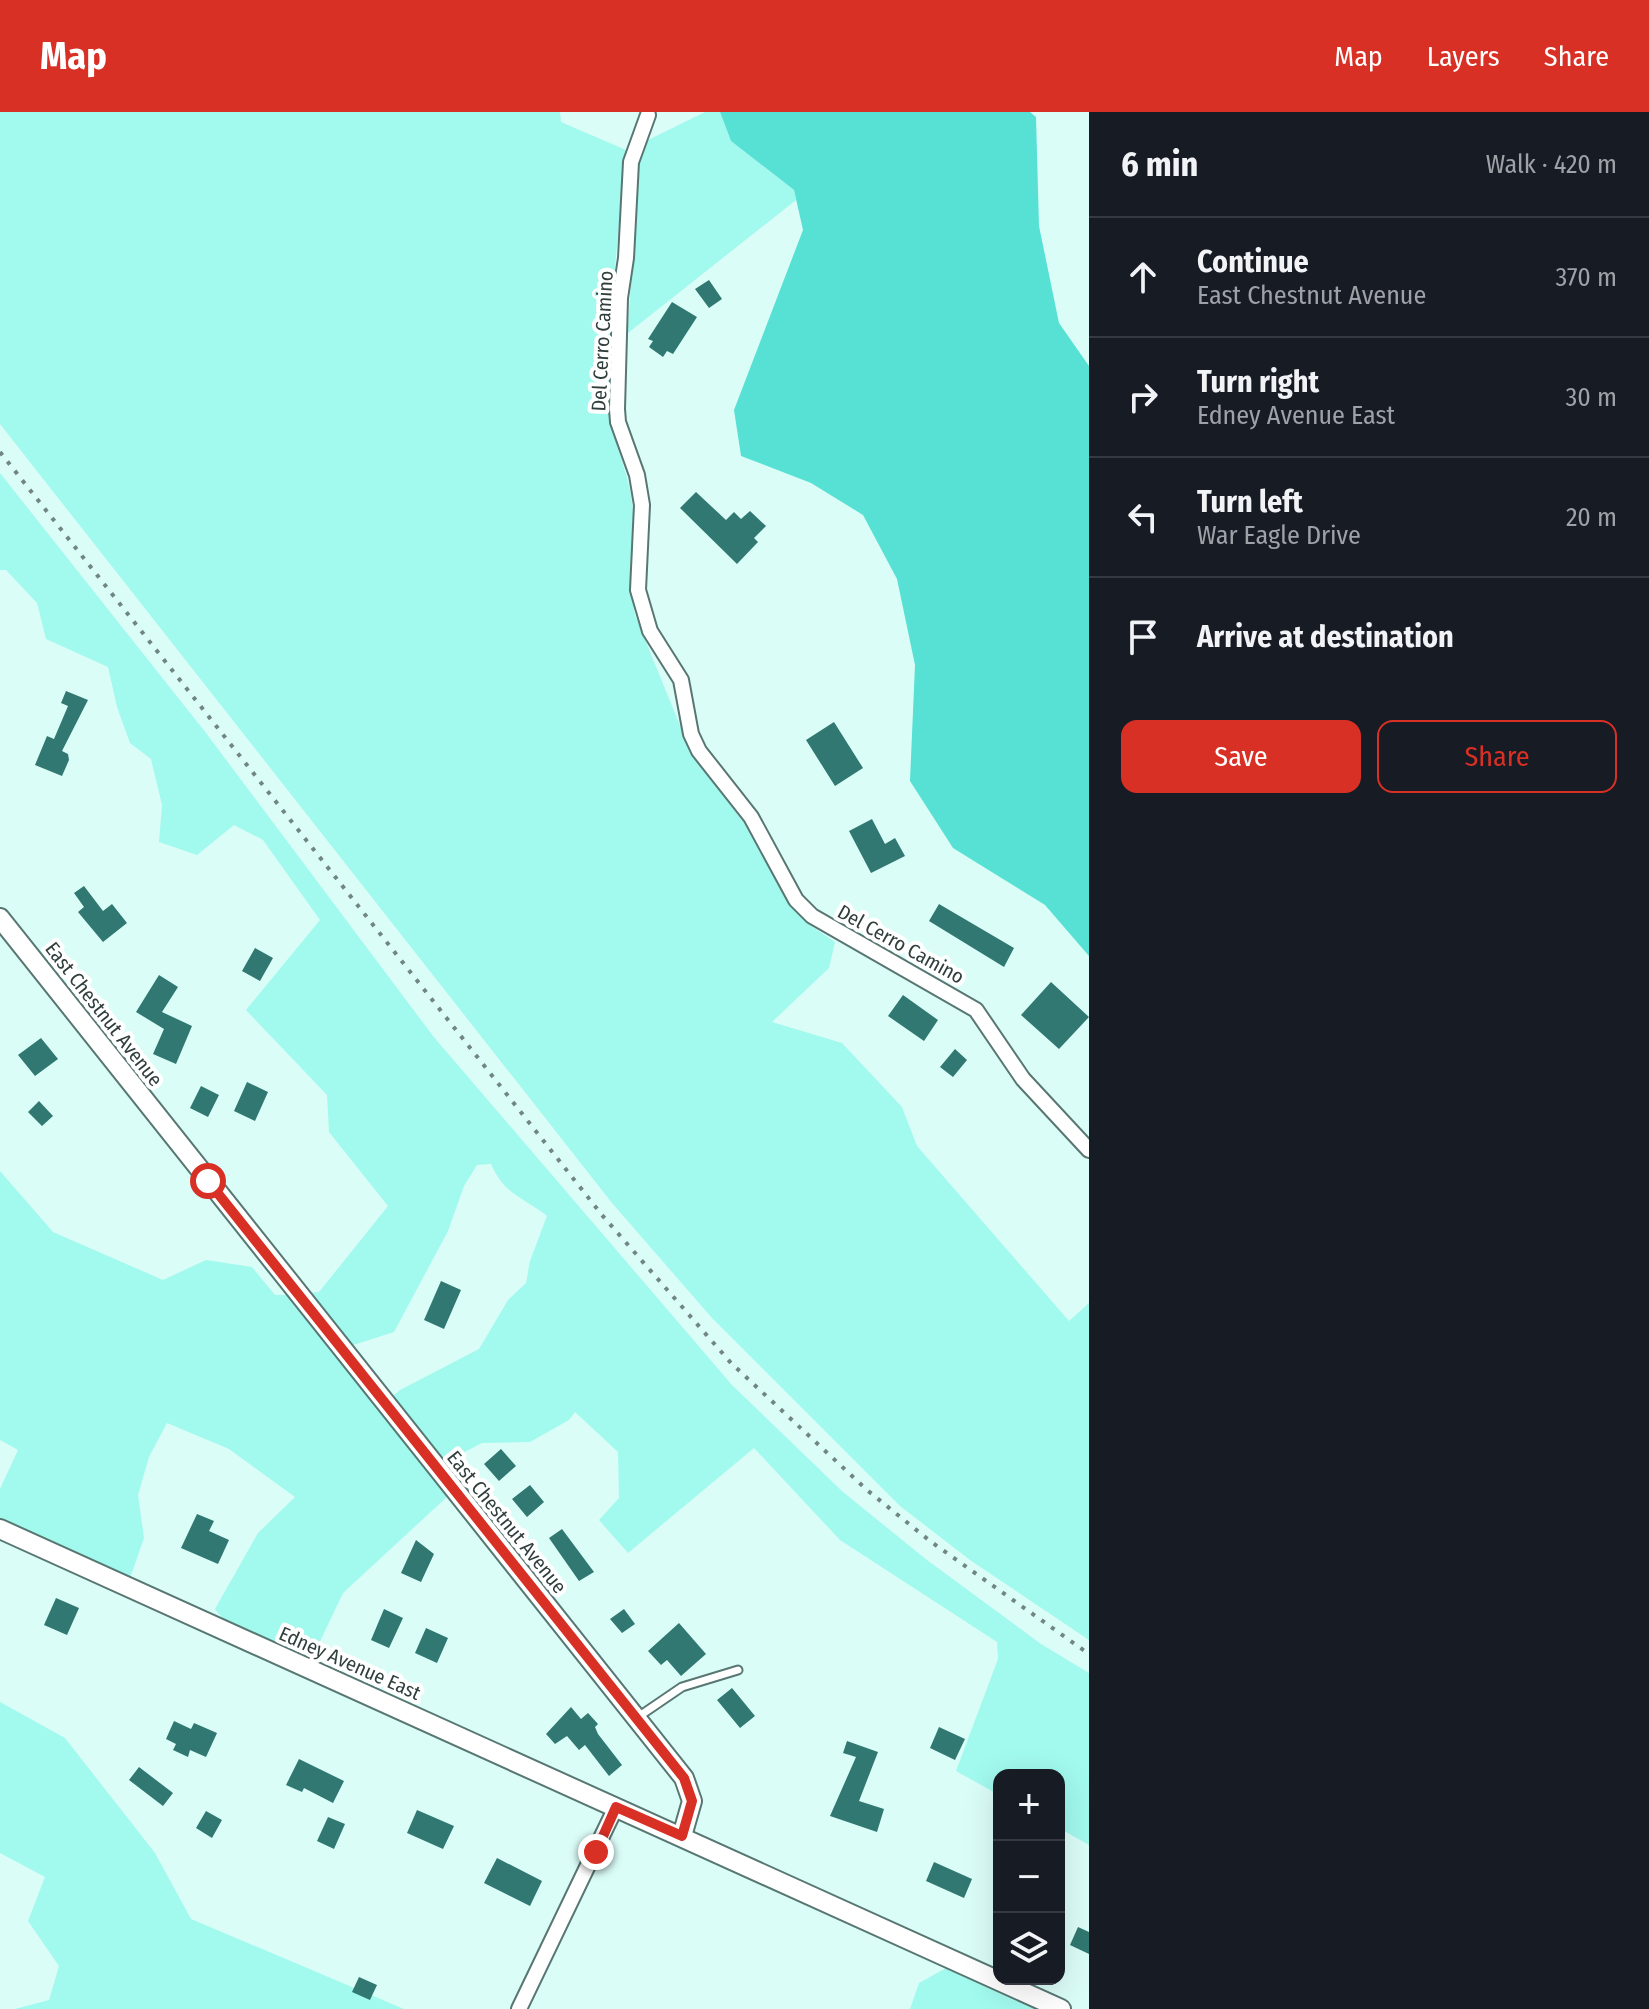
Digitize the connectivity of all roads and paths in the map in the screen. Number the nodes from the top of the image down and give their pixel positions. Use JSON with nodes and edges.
{"nodes":[{"id":1,"x":648,"y":115,"type":"dead end"},
{"id":2,"x":0,"y":918,"type":"edge"},
{"id":3,"x":1089,"y":1150,"type":"edge"},
{"id":4,"x":0,"y":1529,"type":"edge"},
{"id":5,"x":738,"y":1670,"type":"dead end"},
{"id":6,"x":636,"y":1718,"type":"junction"},
{"id":7,"x":616,"y":1807,"type":"junction"},
{"id":8,"x":682,"y":1836,"type":"junction"},
{"id":9,"x":519,"y":2009,"type":"edge"},
{"id":10,"x":1061,"y":2009,"type":"edge"}],
"edges":[{"from":1,"to":3,"type":"street","name":"Del Cerro Camino"},
{"from":2,"to":6,"type":"street","name":"East Chestnut Avenue"},
{"from":4,"to":7,"type":"street","name":"Edney Avenue East"},
{"from":5,"to":6,"type":"lane"},
{"from":6,"to":8,"type":"street","name":"East Chestnut Avenue"},
{"from":7,"to":8,"type":"street","name":"Edney Avenue East"},
{"from":7,"to":9,"type":"street"},
{"from":8,"to":10,"type":"street"}]}
